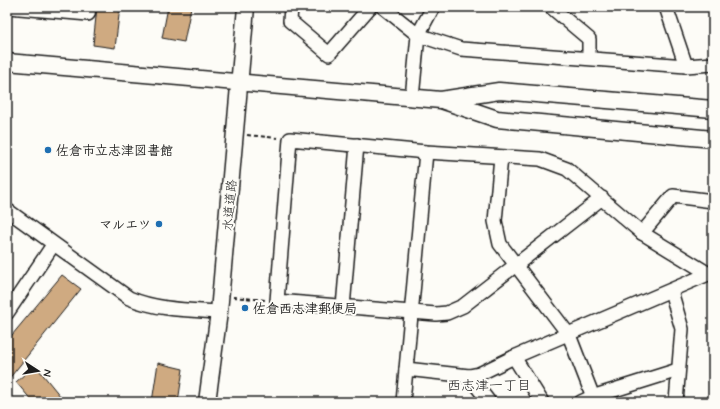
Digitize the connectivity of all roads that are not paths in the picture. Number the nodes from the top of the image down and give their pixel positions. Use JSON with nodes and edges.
{"nodes":[{"id":1,"x":8,"y":7,"type":"edge"},
{"id":2,"x":89,"y":7,"type":"edge"},
{"id":3,"x":246,"y":7,"type":"edge"},
{"id":4,"x":291,"y":7,"type":"edge"},
{"id":5,"x":370,"y":7,"type":"edge"},
{"id":6,"x":383,"y":7,"type":"edge"},
{"id":7,"x":433,"y":7,"type":"edge"},
{"id":8,"x":551,"y":7,"type":"edge"},
{"id":9,"x":666,"y":7,"type":"edge"},
{"id":10,"x":418,"y":34,"type":"junction"},
{"id":11,"x":589,"y":58,"type":"junction"},
{"id":12,"x":7,"y":62,"type":"edge"},
{"id":13,"x":713,"y":64,"type":"edge"},
{"id":14,"x":686,"y":66,"type":"junction"},
{"id":15,"x":240,"y":82,"type":"junction"},
{"id":16,"x":412,"y":98,"type":"junction"},
{"id":17,"x":441,"y":100,"type":"junction"},
{"id":18,"x":713,"y":109,"type":"edge"},
{"id":19,"x":713,"y":139,"type":"edge"},
{"id":20,"x":357,"y":146,"type":"junction"},
{"id":21,"x":426,"y":152,"type":"junction"},
{"id":22,"x":501,"y":157,"type":"junction"},
{"id":23,"x":602,"y":198,"type":"junction"},
{"id":24,"x":713,"y":201,"type":"edge"},
{"id":25,"x":7,"y":210,"type":"edge"},
{"id":26,"x":642,"y":233,"type":"junction"},
{"id":27,"x":53,"y":245,"type":"junction"},
{"id":28,"x":516,"y":266,"type":"junction"},
{"id":29,"x":711,"y":273,"type":"edge"},
{"id":30,"x":671,"y":291,"type":"junction"},
{"id":31,"x":344,"y":307,"type":"junction"},
{"id":32,"x":220,"y":312,"type":"junction"},
{"id":33,"x":411,"y":312,"type":"junction"},
{"id":34,"x":7,"y":313,"type":"edge"},
{"id":35,"x":569,"y":335,"type":"junction"},
{"id":36,"x":514,"y":357,"type":"junction"},
{"id":37,"x":406,"y":369,"type":"junction"},
{"id":38,"x":678,"y":370,"type":"junction"},
{"id":39,"x":469,"y":376,"type":"junction"},
{"id":40,"x":589,"y":400,"type":"edge"},
{"id":41,"x":207,"y":402,"type":"edge"},
{"id":42,"x":403,"y":402,"type":"edge"},
{"id":43,"x":489,"y":402,"type":"edge"},
{"id":44,"x":542,"y":402,"type":"edge"},
{"id":45,"x":676,"y":402,"type":"edge"}],
"edges":[{"from":1,"to":2,"type":"street"},
{"from":3,"to":15,"type":"street","name":"水道道路"},
{"from":4,"to":5,"type":"street"},
{"from":6,"to":10,"type":"street"},
{"from":7,"to":10,"type":"street"},
{"from":8,"to":11,"type":"street"},
{"from":9,"to":14,"type":"street"},
{"from":10,"to":11,"type":"street"},
{"from":10,"to":16,"type":"street"},
{"from":11,"to":14,"type":"street"},
{"from":12,"to":15,"type":"street"},
{"from":13,"to":14,"type":"street"},
{"from":15,"to":16,"type":"street"},
{"from":15,"to":32,"type":"street","name":"水道道路"},
{"from":16,"to":17,"type":"street"},
{"from":17,"to":18,"type":"street"},
{"from":17,"to":19,"type":"street"},
{"from":20,"to":21,"type":"street"},
{"from":20,"to":31,"type":"street"},
{"from":20,"to":31,"type":"street"},
{"from":21,"to":22,"type":"street"},
{"from":21,"to":33,"type":"street"},
{"from":22,"to":23,"type":"street"},
{"from":22,"to":28,"type":"street"},
{"from":23,"to":26,"type":"street"},
{"from":23,"to":28,"type":"street"},
{"from":24,"to":26,"type":"street"},
{"from":25,"to":27,"type":"street"},
{"from":26,"to":29,"type":"street"},
{"from":27,"to":32,"type":"street"},
{"from":27,"to":34,"type":"street"},
{"from":28,"to":33,"type":"street"},
{"from":28,"to":35,"type":"street"},
{"from":29,"to":30,"type":"street"},
{"from":30,"to":35,"type":"street"},
{"from":30,"to":38,"type":"street"},
{"from":31,"to":33,"type":"street"},
{"from":32,"to":41,"type":"street","name":"水道道路"},
{"from":33,"to":37,"type":"street"},
{"from":35,"to":36,"type":"street"},
{"from":35,"to":40,"type":"street"},
{"from":36,"to":39,"type":"street"},
{"from":36,"to":44,"type":"street"},
{"from":37,"to":39,"type":"street"},
{"from":37,"to":42,"type":"street"},
{"from":38,"to":40,"type":"street"},
{"from":38,"to":45,"type":"street"},
{"from":39,"to":43,"type":"street"}]}
